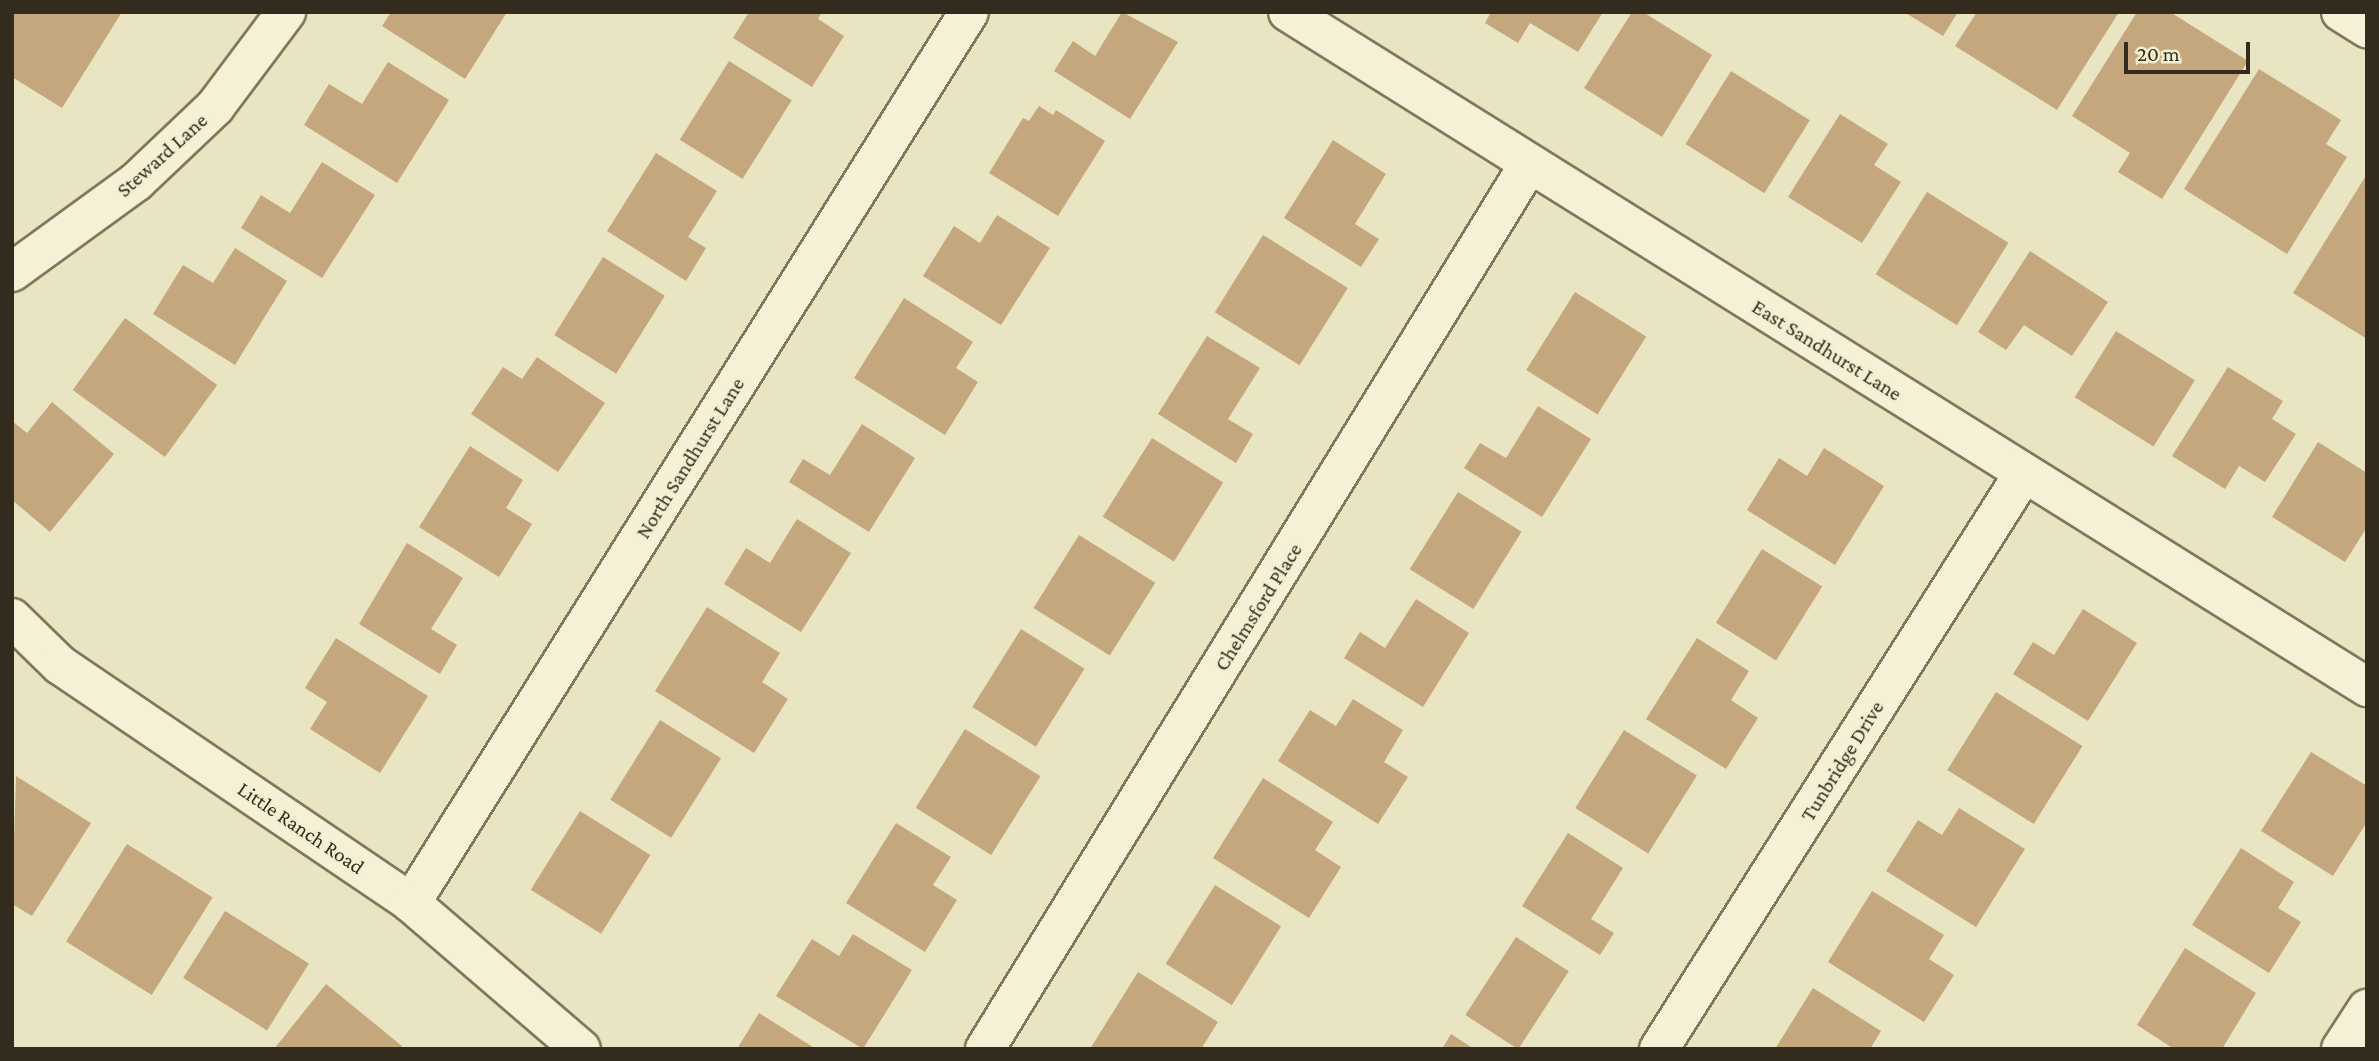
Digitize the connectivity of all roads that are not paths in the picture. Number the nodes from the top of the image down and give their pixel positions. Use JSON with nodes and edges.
{"nodes":[{"id":1,"x":286,"y":12,"type":"edge"},
{"id":2,"x":970,"y":12,"type":"edge"},
{"id":3,"x":1288,"y":12,"type":"edge"},
{"id":4,"x":2341,"y":12,"type":"edge"},
{"id":5,"x":2367,"y":29,"type":"edge"},
{"id":6,"x":1530,"y":164,"type":"junction"},
{"id":7,"x":12,"y":272,"type":"edge"},
{"id":8,"x":2024,"y":473,"type":"junction"},
{"id":9,"x":12,"y":618,"type":"edge"},
{"id":10,"x":2367,"y":687,"type":"edge"},
{"id":11,"x":411,"y":903,"type":"junction"},
{"id":12,"x":2367,"y":1009,"type":"edge"},
{"id":13,"x":581,"y":1049,"type":"edge"},
{"id":14,"x":985,"y":1049,"type":"edge"},
{"id":15,"x":1659,"y":1049,"type":"edge"},
{"id":16,"x":2341,"y":1049,"type":"edge"}],
"edges":[{"from":1,"to":7,"type":"street","name":"Steward Lane"},
{"from":2,"to":11,"type":"street","name":"North Sandhurst Lane"},
{"from":3,"to":6,"type":"street","name":"East Sandhurst Lane"},
{"from":4,"to":5,"type":"street"},
{"from":6,"to":8,"type":"street","name":"East Sandhurst Lane"},
{"from":6,"to":14,"type":"street","name":"Chelmsford Place"},
{"from":8,"to":10,"type":"street","name":"East Sandhurst Lane"},
{"from":8,"to":15,"type":"street","name":"Tunbridge Drive"},
{"from":9,"to":11,"type":"street","name":"Little Ranch Road"},
{"from":11,"to":13,"type":"street","name":"Little Ranch Road"},
{"from":12,"to":16,"type":"street"}]}
